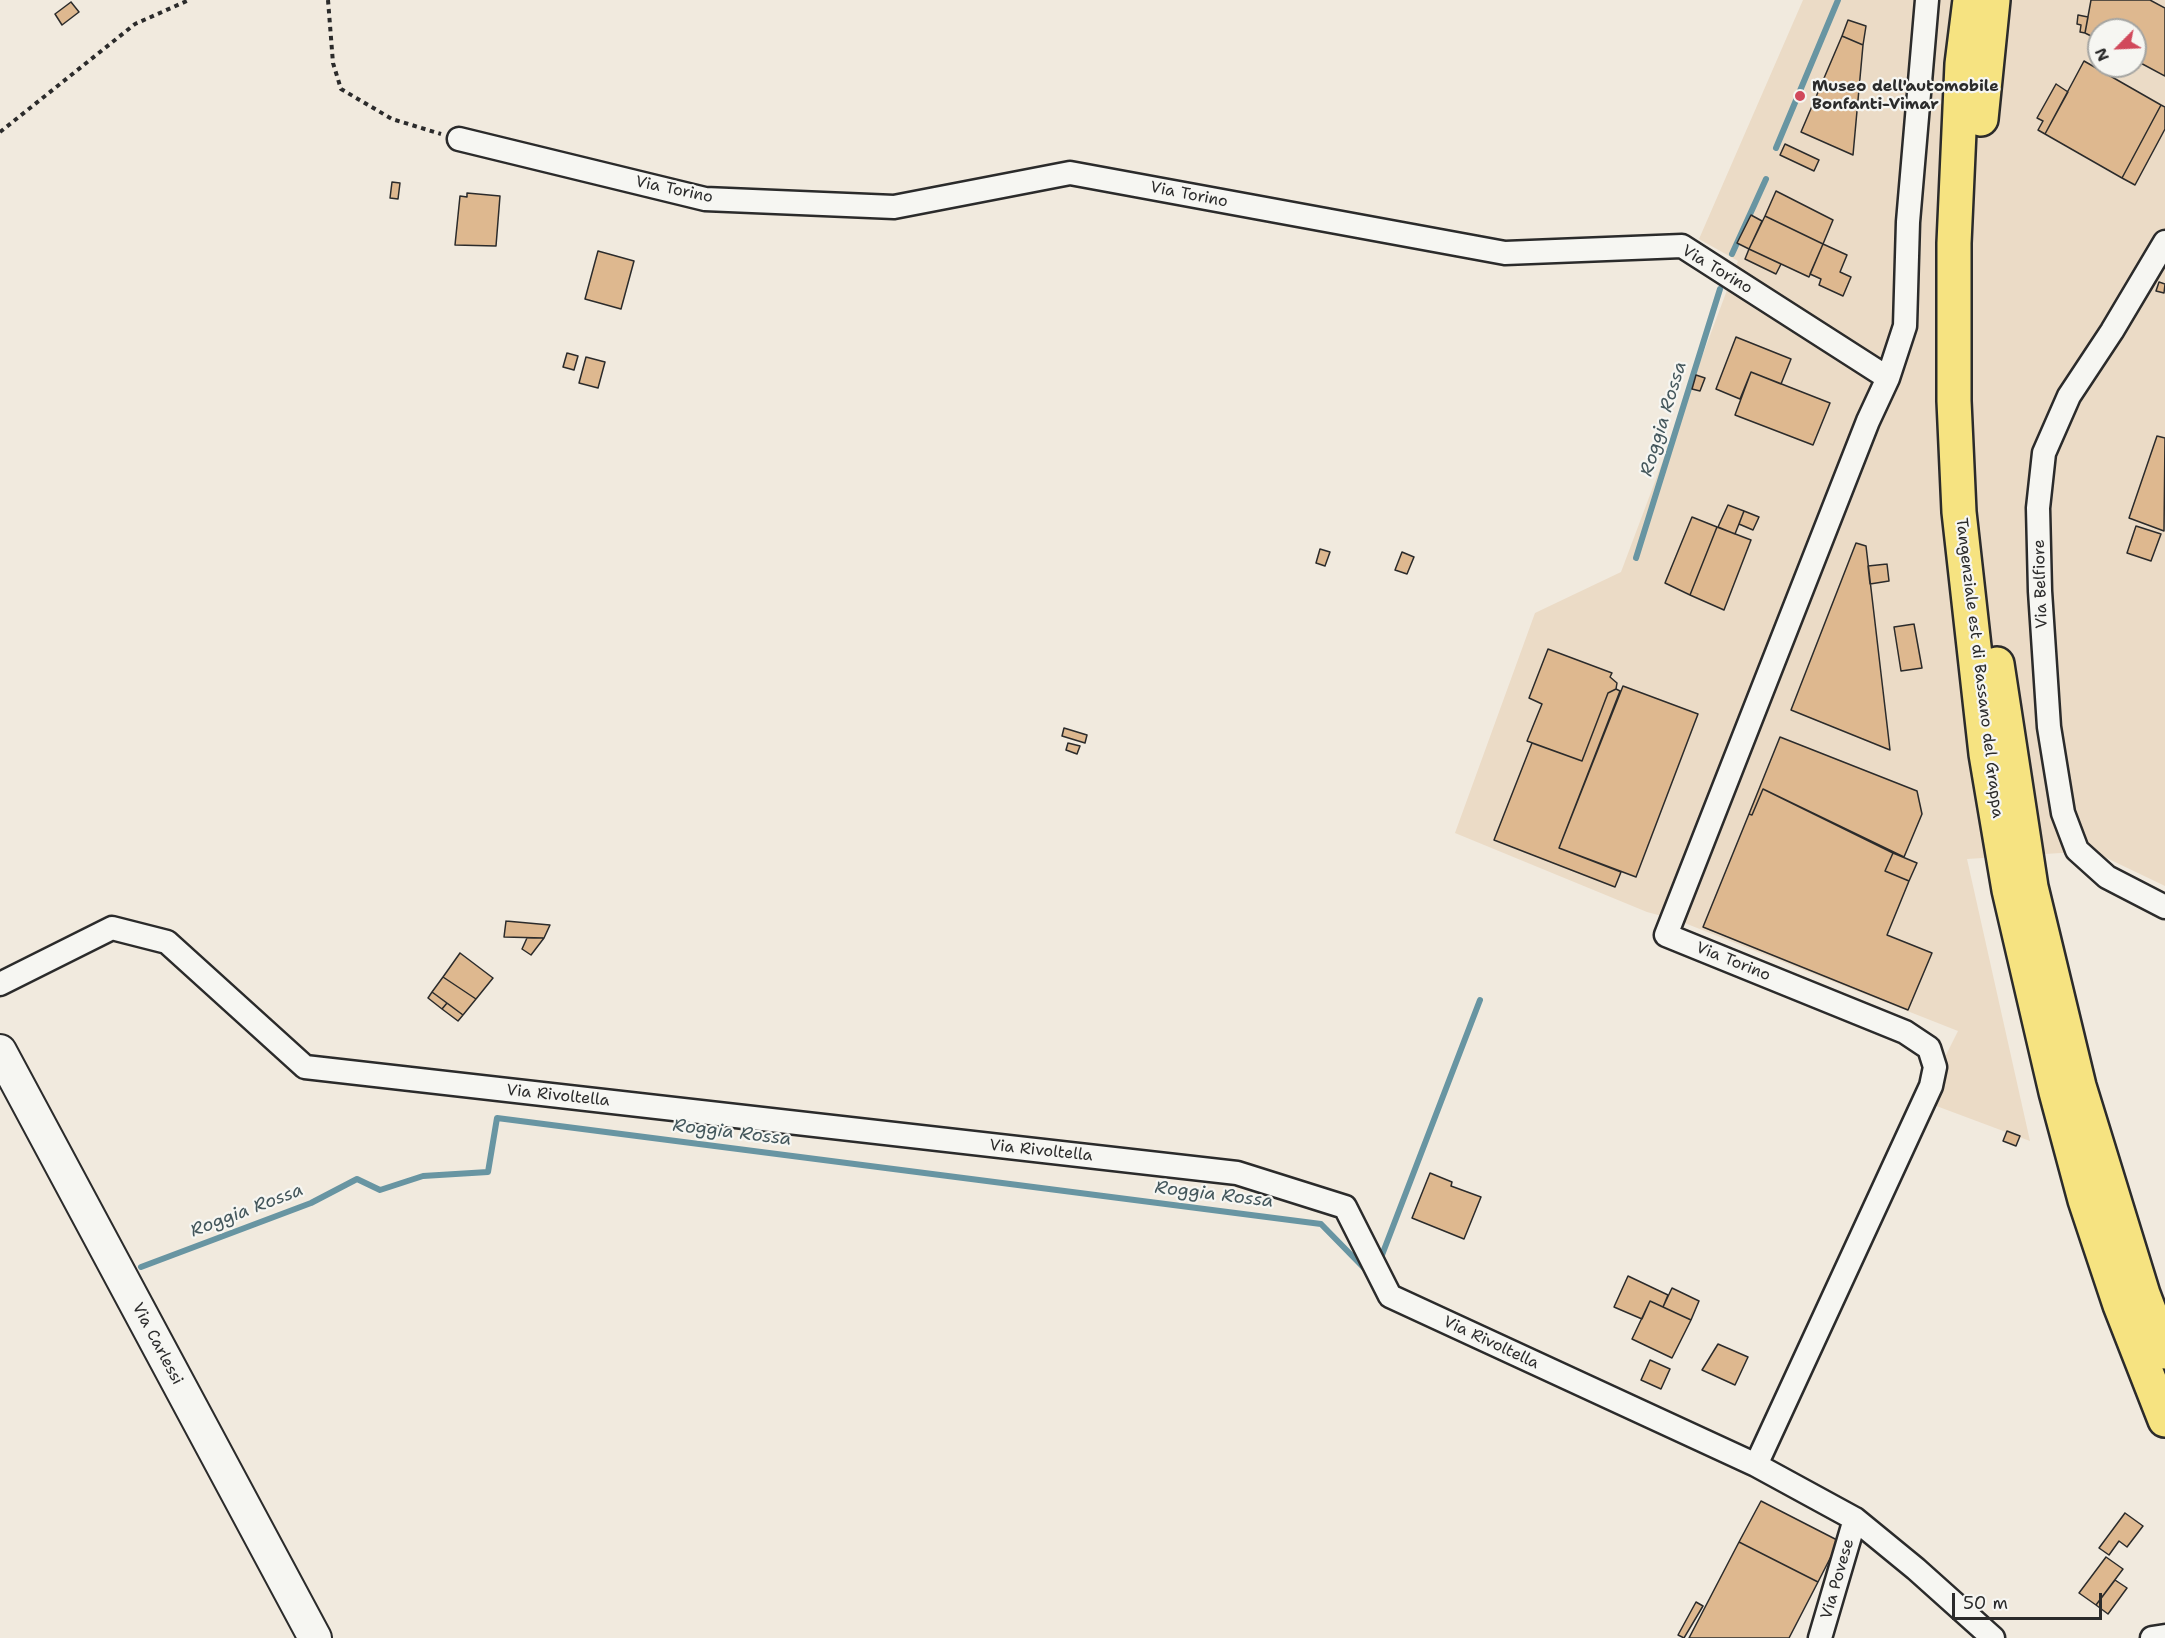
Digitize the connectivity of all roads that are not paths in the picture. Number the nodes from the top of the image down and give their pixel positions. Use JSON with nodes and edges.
{"nodes":[{"id":1,"x":1928,"y":0,"type":"edge"},
{"id":2,"x":1970,"y":0,"type":"edge"},
{"id":3,"x":1993,"y":0,"type":"edge"},
{"id":4,"x":459,"y":139,"type":"road end"},
{"id":5,"x":2165,"y":242,"type":"edge"},
{"id":6,"x":1888,"y":378,"type":"junction"},
{"id":7,"x":2165,"y":907,"type":"edge"},
{"id":8,"x":0,"y":984,"type":"edge"},
{"id":9,"x":0,"y":1051,"type":"edge"},
{"id":10,"x":2165,"y":1352,"type":"edge"},
{"id":11,"x":2165,"y":1420,"type":"edge"},
{"id":12,"x":1756,"y":1465,"type":"junction"},
{"id":13,"x":1855,"y":1519,"type":"junction"},
{"id":14,"x":2165,"y":1636,"type":"edge"},
{"id":15,"x":315,"y":1638,"type":"edge"},
{"id":16,"x":1820,"y":1638,"type":"edge"},
{"id":17,"x":1992,"y":1638,"type":"edge"},
{"id":18,"x":2152,"y":1638,"type":"edge"}],
"edges":[{"from":1,"to":6,"type":"street","name":"Via Torino"},
{"from":2,"to":11,"type":"highway","name":"Tangenziale est di Bassano del Grappa"},
{"from":3,"to":10,"type":"highway","name":"Tangenziale est di Bassano del Grappa"},
{"from":4,"to":6,"type":"street","name":"Via Torino"},
{"from":5,"to":7,"type":"street","name":"Via Belfiore"},
{"from":6,"to":12,"type":"street","name":"Via Torino"},
{"from":8,"to":12,"type":"street","name":"Via Rivoltella"},
{"from":9,"to":15,"type":"main road","name":"Via Carlessi"},
{"from":12,"to":13,"type":"street","name":"Via Rivoltella"},
{"from":13,"to":16,"type":"street","name":"Via Povese"},
{"from":13,"to":17,"type":"street","name":"Via Rivoltella"},
{"from":14,"to":18,"type":"street"}]}
